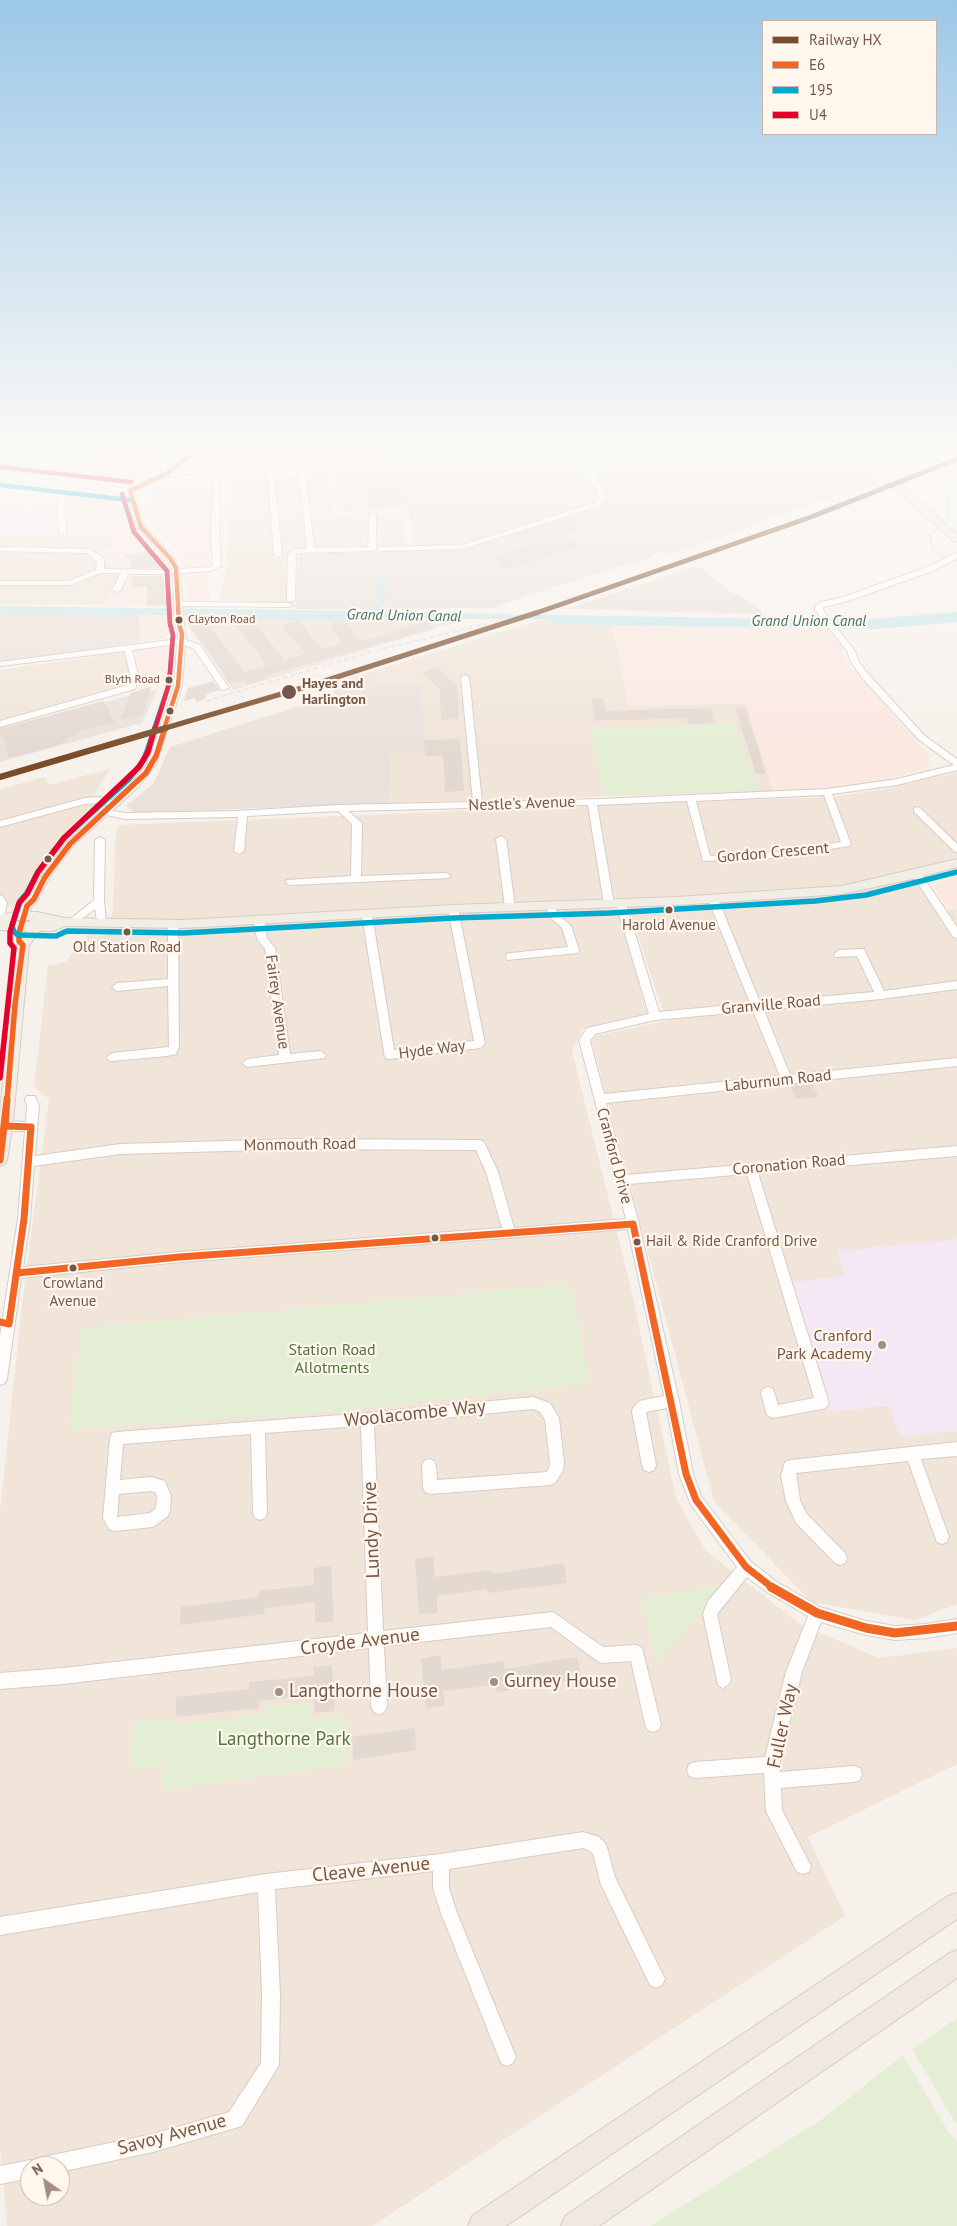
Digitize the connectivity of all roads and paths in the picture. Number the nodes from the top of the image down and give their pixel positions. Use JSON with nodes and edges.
{"nodes":[{"id":1,"x":0,"y":549,"type":"edge"},
{"id":2,"x":161,"y":549,"type":"edge"},
{"id":3,"x":217,"y":549,"type":"edge"},
{"id":4,"x":277,"y":549,"type":"edge"},
{"id":5,"x":371,"y":549,"type":"edge"},
{"id":6,"x":380,"y":549,"type":"dead end"},
{"id":7,"x":385,"y":549,"type":"edge"},
{"id":8,"x":311,"y":551,"type":"joint"},
{"id":9,"x":278,"y":555,"type":"dead end"},
{"id":10,"x":952,"y":558,"type":"edge"},
{"id":11,"x":100,"y":571,"type":"junction"},
{"id":12,"x":126,"y":571,"type":"junction"},
{"id":13,"x":177,"y":571,"type":"junction"},
{"id":14,"x":0,"y":583,"type":"edge"},
{"id":15,"x":117,"y":590,"type":"dead end"},
{"id":16,"x":180,"y":609,"type":"junction"},
{"id":17,"x":182,"y":641,"type":"junction"},
{"id":18,"x":128,"y":648,"type":"junction"},
{"id":19,"x":199,"y":651,"type":"junction"},
{"id":20,"x":181,"y":654,"type":"junction"},
{"id":21,"x":0,"y":664,"type":"edge"},
{"id":22,"x":465,"y":677,"type":"dead end"},
{"id":23,"x":225,"y":688,"type":"dead end"},
{"id":24,"x":0,"y":724,"type":"edge"},
{"id":25,"x":954,"y":766,"type":"edge"},
{"id":26,"x":827,"y":792,"type":"junction"},
{"id":27,"x":691,"y":799,"type":"junction"},
{"id":28,"x":592,"y":802,"type":"junction"},
{"id":29,"x":115,"y":803,"type":"junction"},
{"id":30,"x":478,"y":805,"type":"junction"},
{"id":31,"x":341,"y":809,"type":"junction"},
{"id":32,"x":378,"y":809,"type":"junction"},
{"id":33,"x":917,"y":810,"type":"dead end"},
{"id":34,"x":104,"y":812,"type":"junction"},
{"id":35,"x":243,"y":814,"type":"junction"},
{"id":36,"x":357,"y":823,"type":"junction"},
{"id":37,"x":0,"y":824,"type":"edge"},
{"id":38,"x":502,"y":839,"type":"dead end"},
{"id":39,"x":100,"y":840,"type":"dead end"},
{"id":40,"x":957,"y":848,"type":"edge"},
{"id":41,"x":239,"y":851,"type":"dead end"},
{"id":42,"x":957,"y":863,"type":"edge"},
{"id":43,"x":917,"y":874,"type":"junction"},
{"id":44,"x":446,"y":876,"type":"dead end"},
{"id":45,"x":356,"y":880,"type":"junction"},
{"id":46,"x":290,"y":882,"type":"dead end"},
{"id":47,"x":0,"y":898,"type":"edge"},
{"id":48,"x":713,"y":899,"type":"junction"},
{"id":49,"x":34,"y":900,"type":"junction"},
{"id":50,"x":99,"y":901,"type":"junction"},
{"id":51,"x":615,"y":904,"type":"junction"},
{"id":52,"x":510,"y":907,"type":"junction"},
{"id":53,"x":550,"y":907,"type":"junction"},
{"id":54,"x":453,"y":909,"type":"junction"},
{"id":55,"x":0,"y":914,"type":"edge"},
{"id":56,"x":366,"y":914,"type":"junction"},
{"id":57,"x":0,"y":919,"type":"edge"},
{"id":58,"x":259,"y":920,"type":"junction"},
{"id":59,"x":22,"y":921,"type":"junction"},
{"id":60,"x":36,"y":922,"type":"junction"},
{"id":61,"x":68,"y":922,"type":"junction"},
{"id":62,"x":101,"y":923,"type":"junction"},
{"id":63,"x":173,"y":924,"type":"junction"},
{"id":64,"x":0,"y":926,"type":"edge"},
{"id":65,"x":957,"y":935,"type":"edge"},
{"id":66,"x":23,"y":945,"type":"junction"},
{"id":67,"x":871,"y":951,"type":"dead end"},
{"id":68,"x":860,"y":952,"type":"junction"},
{"id":69,"x":839,"y":954,"type":"dead end"},
{"id":70,"x":511,"y":957,"type":"dead end"},
{"id":71,"x":173,"y":982,"type":"junction"},
{"id":72,"x":957,"y":985,"type":"edge"},
{"id":73,"x":117,"y":987,"type":"dead end"},
{"id":74,"x":881,"y":995,"type":"junction"},
{"id":75,"x":755,"y":1006,"type":"junction"},
{"id":76,"x":655,"y":1016,"type":"junction"},
{"id":77,"x":587,"y":1035,"type":"joint"},
{"id":78,"x":321,"y":1055,"type":"dead end"},
{"id":79,"x":112,"y":1056,"type":"dead end"},
{"id":80,"x":285,"y":1058,"type":"junction"},
{"id":81,"x":957,"y":1062,"type":"edge"},
{"id":82,"x":247,"y":1063,"type":"dead end"},
{"id":83,"x":787,"y":1080,"type":"junction"},
{"id":84,"x":31,"y":1099,"type":"dead end"},
{"id":85,"x":598,"y":1099,"type":"junction"},
{"id":86,"x":4,"y":1123,"type":"edge"},
{"id":87,"x":31,"y":1127,"type":"junction"},
{"id":88,"x":957,"y":1150,"type":"edge"},
{"id":89,"x":0,"y":1160,"type":"edge"},
{"id":90,"x":29,"y":1162,"type":"junction"},
{"id":91,"x":751,"y":1169,"type":"junction"},
{"id":92,"x":621,"y":1180,"type":"junction"},
{"id":93,"x":633,"y":1224,"type":"junction"},
{"id":94,"x":509,"y":1232,"type":"junction"},
{"id":95,"x":17,"y":1272,"type":"junction"},
{"id":96,"x":4,"y":1323,"type":"edge"},
{"id":97,"x":0,"y":1379,"type":"edge"},
{"id":98,"x":768,"y":1393,"type":"dead end"},
{"id":99,"x":672,"y":1401,"type":"junction"},
{"id":100,"x":367,"y":1419,"type":"junction"},
{"id":101,"x":258,"y":1429,"type":"junction"},
{"id":102,"x":957,"y":1449,"type":"edge"},
{"id":103,"x":912,"y":1453,"type":"junction"},
{"id":104,"x":649,"y":1465,"type":"dead end"},
{"id":105,"x":429,"y":1466,"type":"dead end"},
{"id":106,"x":113,"y":1488,"type":"dead end"},
{"id":107,"x":260,"y":1513,"type":"dead end"},
{"id":108,"x":942,"y":1537,"type":"dead end"},
{"id":109,"x":840,"y":1558,"type":"dead end"},
{"id":110,"x":746,"y":1567,"type":"junction"},
{"id":111,"x":817,"y":1613,"type":"junction"},
{"id":112,"x":957,"y":1626,"type":"edge"},
{"id":113,"x":376,"y":1640,"type":"junction"},
{"id":114,"x":722,"y":1680,"type":"dead end"},
{"id":115,"x":0,"y":1681,"type":"edge"},
{"id":116,"x":379,"y":1707,"type":"dead end"},
{"id":117,"x":653,"y":1724,"type":"dead end"},
{"id":118,"x":771,"y":1764,"type":"junction"},
{"id":119,"x":695,"y":1770,"type":"dead end"},
{"id":120,"x":854,"y":1774,"type":"dead end"},
{"id":121,"x":772,"y":1781,"type":"junction"},
{"id":122,"x":440,"y":1862,"type":"junction"},
{"id":123,"x":803,"y":1866,"type":"dead end"},
{"id":124,"x":266,"y":1882,"type":"junction"},
{"id":125,"x":957,"y":1905,"type":"edge"},
{"id":126,"x":0,"y":1926,"type":"edge"},
{"id":127,"x":957,"y":1963,"type":"edge"},
{"id":128,"x":656,"y":1979,"type":"dead end"},
{"id":129,"x":507,"y":2056,"type":"dead end"},
{"id":130,"x":70,"y":2160,"type":"edge"},
{"id":131,"x":20,"y":2171,"type":"edge"},
{"id":132,"x":0,"y":2175,"type":"edge"},
{"id":133,"x":482,"y":2226,"type":"edge"},
{"id":134,"x":575,"y":2226,"type":"edge"}],
"edges":[{"from":1,"to":11,"type":"street"},
{"from":2,"to":13,"type":"street"},
{"from":3,"to":13,"type":"street"},
{"from":4,"to":9,"type":"street"},
{"from":5,"to":8,"type":"street"},
{"from":6,"to":7,"type":"street"},
{"from":8,"to":16,"type":"street"},
{"from":10,"to":25,"type":"street"},
{"from":11,"to":12,"type":"street"},
{"from":11,"to":14,"type":"street"},
{"from":12,"to":13,"type":"street"},
{"from":12,"to":15,"type":"street"},
{"from":13,"to":16,"type":"street"},
{"from":16,"to":17,"type":"street"},
{"from":17,"to":18,"type":"street"},
{"from":17,"to":19,"type":"street"},
{"from":17,"to":20,"type":"street"},
{"from":18,"to":21,"type":"street"},
{"from":18,"to":24,"type":"street"},
{"from":19,"to":20,"type":"street"},
{"from":19,"to":23,"type":"street"},
{"from":20,"to":29,"type":"street"},
{"from":22,"to":30,"type":"street"},
{"from":25,"to":26,"type":"street","name":"Nestle's Avenue"},
{"from":26,"to":27,"type":"street","name":"Nestle's Avenue"},
{"from":26,"to":27,"type":"street","name":"Gordon Crescent"},
{"from":27,"to":28,"type":"street","name":"Nestle's Avenue"},
{"from":28,"to":30,"type":"street","name":"Nestle's Avenue"},
{"from":28,"to":51,"type":"street"},
{"from":29,"to":34,"type":"street"},
{"from":29,"to":37,"type":"street"},
{"from":30,"to":32,"type":"street","name":"Nestle's Avenue"},
{"from":31,"to":32,"type":"street","name":"Nestle's Avenue"},
{"from":31,"to":35,"type":"street","name":"Nestle's Avenue"},
{"from":31,"to":36,"type":"street"},
{"from":32,"to":36,"type":"street"},
{"from":33,"to":40,"type":"street"},
{"from":34,"to":35,"type":"street","name":"Nestle's Avenue"},
{"from":34,"to":49,"type":"street"},
{"from":35,"to":41,"type":"street"},
{"from":36,"to":45,"type":"street"},
{"from":38,"to":52,"type":"street"},
{"from":39,"to":50,"type":"street"},
{"from":42,"to":43,"type":"main road"},
{"from":43,"to":48,"type":"main road"},
{"from":43,"to":65,"type":"street"},
{"from":44,"to":45,"type":"street"},
{"from":45,"to":46,"type":"street"},
{"from":47,"to":55,"type":"street"},
{"from":48,"to":51,"type":"main road"},
{"from":48,"to":75,"type":"street"},
{"from":49,"to":59,"type":"street"},
{"from":49,"to":60,"type":"street"},
{"from":50,"to":61,"type":"street"},
{"from":50,"to":62,"type":"street"},
{"from":51,"to":53,"type":"main road"},
{"from":51,"to":76,"type":"street"},
{"from":52,"to":53,"type":"main road"},
{"from":52,"to":54,"type":"main road"},
{"from":53,"to":70,"type":"street"},
{"from":54,"to":56,"type":"main road"},
{"from":54,"to":56,"type":"street","name":"Hyde Way"},
{"from":56,"to":58,"type":"main road"},
{"from":57,"to":59,"type":"main road"},
{"from":58,"to":63,"type":"main road"},
{"from":58,"to":80,"type":"street","name":"Fairey Avenue"},
{"from":59,"to":60,"type":"main road"},
{"from":59,"to":64,"type":"main road"},
{"from":59,"to":66,"type":"main road"},
{"from":60,"to":61,"type":"main road"},
{"from":60,"to":66,"type":"main road"},
{"from":61,"to":62,"type":"main road"},
{"from":62,"to":63,"type":"main road"},
{"from":63,"to":71,"type":"street"},
{"from":66,"to":86,"type":"main road"},
{"from":67,"to":68,"type":"street"},
{"from":68,"to":69,"type":"street"},
{"from":68,"to":74,"type":"street"},
{"from":71,"to":73,"type":"street"},
{"from":71,"to":79,"type":"street"},
{"from":72,"to":74,"type":"street","name":"Granville Road"},
{"from":74,"to":75,"type":"street","name":"Granville Road"},
{"from":75,"to":76,"type":"street","name":"Granville Road"},
{"from":75,"to":83,"type":"street"},
{"from":76,"to":77,"type":"street","name":"Granville Road"},
{"from":77,"to":85,"type":"street","name":"Cranford Drive"},
{"from":78,"to":80,"type":"street","name":"Fairey Avenue"},
{"from":80,"to":82,"type":"street","name":"Fairey Avenue"},
{"from":81,"to":83,"type":"street","name":"Laburnum Road"},
{"from":83,"to":85,"type":"street","name":"Laburnum Road"},
{"from":84,"to":87,"type":"street"},
{"from":85,"to":92,"type":"street","name":"Cranford Drive"},
{"from":86,"to":87,"type":"street"},
{"from":86,"to":89,"type":"main road"},
{"from":87,"to":90,"type":"street"},
{"from":88,"to":91,"type":"street","name":"Coronation Road"},
{"from":90,"to":94,"type":"street","name":"Monmouth Road"},
{"from":90,"to":95,"type":"street"},
{"from":91,"to":92,"type":"street","name":"Coronation Road"},
{"from":91,"to":98,"type":"street"},
{"from":92,"to":93,"type":"street","name":"Cranford Drive"},
{"from":93,"to":94,"type":"street"},
{"from":93,"to":99,"type":"street","name":"Cranford Drive"},
{"from":94,"to":95,"type":"street"},
{"from":95,"to":96,"type":"street"},
{"from":96,"to":97,"type":"street"},
{"from":99,"to":104,"type":"street"},
{"from":99,"to":110,"type":"street","name":"Cranford Drive"},
{"from":100,"to":101,"type":"street","name":"Woolacombe Way"},
{"from":100,"to":105,"type":"street","name":"Woolacombe Way"},
{"from":100,"to":113,"type":"street","name":"Lundy Drive"},
{"from":101,"to":106,"type":"street","name":"Woolacombe Way"},
{"from":101,"to":107,"type":"street"},
{"from":102,"to":103,"type":"street"},
{"from":103,"to":108,"type":"street"},
{"from":103,"to":109,"type":"street"},
{"from":110,"to":111,"type":"street","name":"Cranford Drive"},
{"from":110,"to":114,"type":"street"},
{"from":111,"to":112,"type":"street","name":"Cranford Drive"},
{"from":111,"to":118,"type":"street","name":"Fuller Way"},
{"from":113,"to":115,"type":"street","name":"Croyde Avenue"},
{"from":113,"to":116,"type":"street","name":"Lundy Drive"},
{"from":113,"to":117,"type":"street","name":"Croyde Avenue"},
{"from":118,"to":119,"type":"street"},
{"from":118,"to":121,"type":"street","name":"Fuller Way"},
{"from":120,"to":121,"type":"street"},
{"from":121,"to":123,"type":"street","name":"Fuller Way"},
{"from":122,"to":124,"type":"street","name":"Cleave Avenue"},
{"from":122,"to":128,"type":"street","name":"Cleave Avenue"},
{"from":122,"to":129,"type":"street"},
{"from":124,"to":126,"type":"street","name":"Cleave Avenue"},
{"from":124,"to":130,"type":"street","name":"Savoy Avenue"},
{"from":125,"to":133,"type":"highway"},
{"from":127,"to":134,"type":"highway"},
{"from":131,"to":132,"type":"street"}]}
